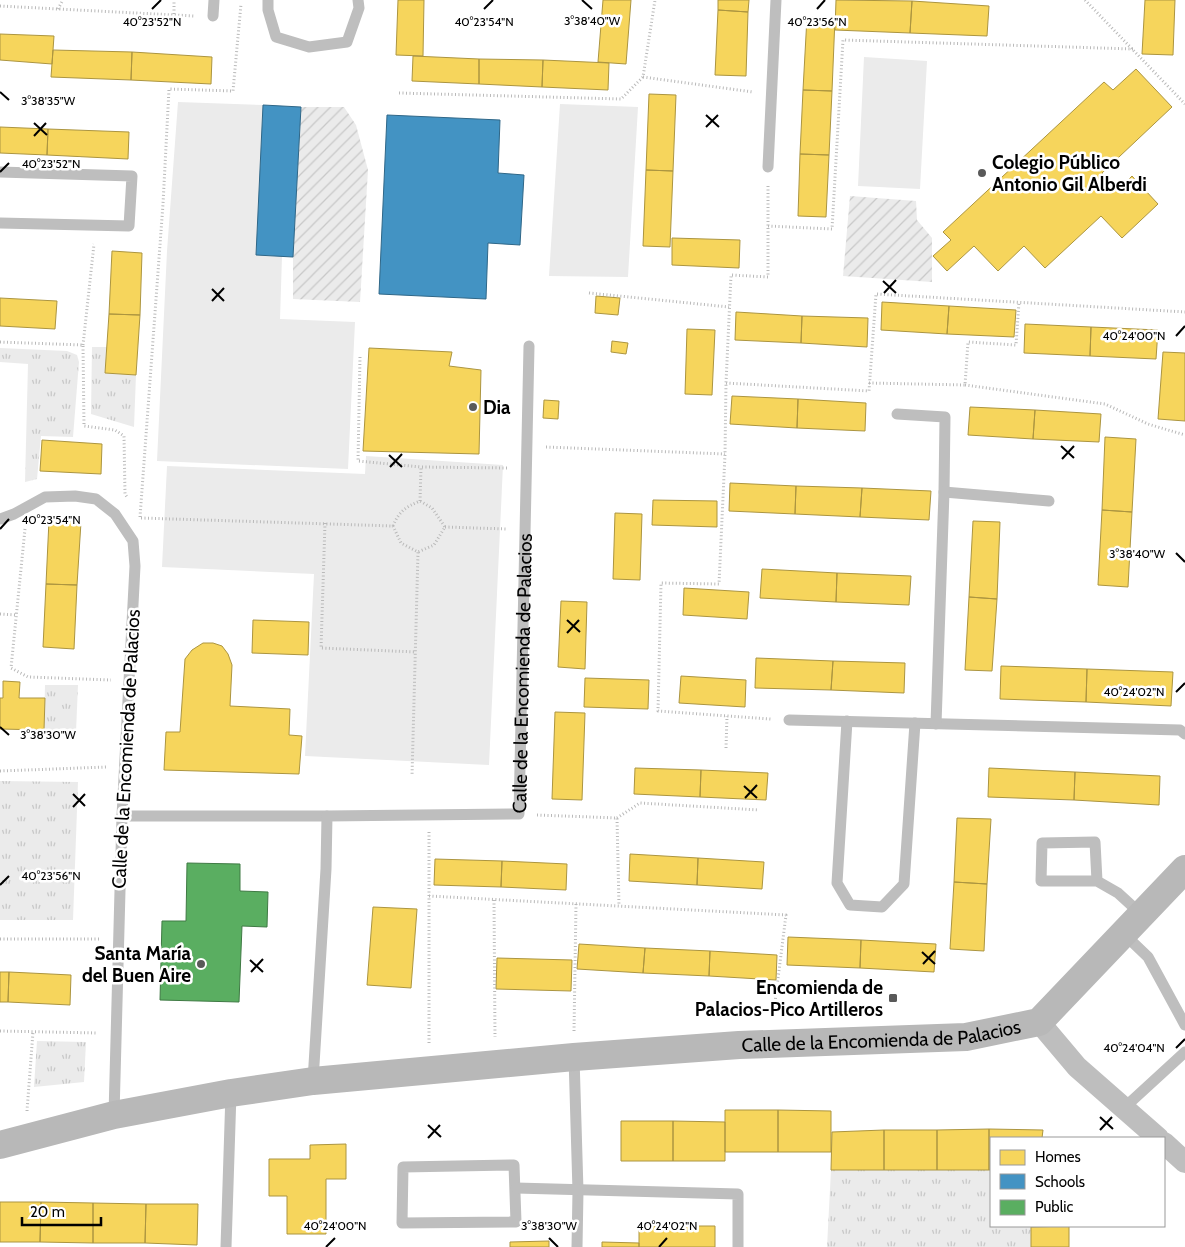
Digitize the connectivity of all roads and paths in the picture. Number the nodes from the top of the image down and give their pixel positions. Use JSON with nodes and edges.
{"nodes":[{"id":1,"x":64,"y":0,"type":"edge"},
{"id":2,"x":174,"y":0,"type":"edge"},
{"id":3,"x":214,"y":0,"type":"edge"},
{"id":4,"x":268,"y":0,"type":"edge"},
{"id":5,"x":358,"y":0,"type":"edge"},
{"id":6,"x":654,"y":0,"type":"edge"},
{"id":7,"x":776,"y":0,"type":"edge"},
{"id":8,"x":1085,"y":0,"type":"edge"},
{"id":9,"x":241,"y":4,"type":"dead end"},
{"id":10,"x":0,"y":6,"type":"edge"},
{"id":11,"x":58,"y":9,"type":"junction"},
{"id":12,"x":174,"y":15,"type":"junction"},
{"id":13,"x":213,"y":16,"type":"joint"},
{"id":14,"x":1132,"y":49,"type":"junction"},
{"id":15,"x":643,"y":77,"type":"junction"},
{"id":16,"x":399,"y":92,"type":"dead end"},
{"id":17,"x":771,"y":94,"type":"junction"},
{"id":18,"x":1185,"y":104,"type":"edge"},
{"id":19,"x":768,"y":167,"type":"joint"},
{"id":20,"x":0,"y":172,"type":"edge"},
{"id":21,"x":0,"y":223,"type":"edge"},
{"id":22,"x":768,"y":226,"type":"junction"},
{"id":23,"x":94,"y":240,"type":"dead end"},
{"id":24,"x":589,"y":293,"type":"dead end"},
{"id":25,"x":1019,"y":302,"type":"junction"},
{"id":26,"x":729,"y":308,"type":"junction"},
{"id":27,"x":1185,"y":312,"type":"edge"},
{"id":28,"x":0,"y":342,"type":"edge"},
{"id":29,"x":83,"y":345,"type":"junction"},
{"id":30,"x":529,"y":346,"type":"dead end"},
{"id":31,"x":360,"y":357,"type":"dead end"},
{"id":32,"x":726,"y":383,"type":"junction"},
{"id":33,"x":869,"y":383,"type":"junction"},
{"id":34,"x":965,"y":385,"type":"junction"},
{"id":35,"x":897,"y":414,"type":"dead end"},
{"id":36,"x":1185,"y":436,"type":"edge"},
{"id":37,"x":527,"y":446,"type":"junction"},
{"id":38,"x":725,"y":454,"type":"junction"},
{"id":39,"x":421,"y":467,"type":"junction"},
{"id":40,"x":526,"y":468,"type":"junction"},
{"id":41,"x":944,"y":492,"type":"junction"},
{"id":42,"x":128,"y":501,"type":"dead end"},
{"id":43,"x":420,"y":501,"type":"junction"},
{"id":44,"x":1049,"y":501,"type":"dead end"},
{"id":45,"x":27,"y":507,"type":"junction"},
{"id":46,"x":136,"y":513,"type":"dead end"},
{"id":47,"x":140,"y":518,"type":"junction"},
{"id":48,"x":0,"y":519,"type":"edge"},
{"id":49,"x":325,"y":523,"type":"junction"},
{"id":50,"x":393,"y":526,"type":"junction"},
{"id":51,"x":445,"y":527,"type":"junction"},
{"id":52,"x":525,"y":530,"type":"junction"},
{"id":53,"x":133,"y":542,"type":"junction"},
{"id":54,"x":418,"y":552,"type":"junction"},
{"id":55,"x":0,"y":614,"type":"edge"},
{"id":56,"x":16,"y":615,"type":"junction"},
{"id":57,"x":416,"y":652,"type":"junction"},
{"id":58,"x":129,"y":681,"type":"junction"},
{"id":59,"x":727,"y":716,"type":"junction"},
{"id":60,"x":789,"y":720,"type":"joint"},
{"id":61,"x":846,"y":721,"type":"junction"},
{"id":62,"x":915,"y":723,"type":"junction"},
{"id":63,"x":936,"y":724,"type":"junction"},
{"id":64,"x":1185,"y":734,"type":"edge"},
{"id":65,"x":726,"y":748,"type":"dead end"},
{"id":66,"x":124,"y":767,"type":"junction"},
{"id":67,"x":0,"y":771,"type":"edge"},
{"id":68,"x":412,"y":776,"type":"dead end"},
{"id":69,"x":759,"y":810,"type":"dead end"},
{"id":70,"x":519,"y":814,"type":"junction"},
{"id":71,"x":429,"y":815,"type":"junction"},
{"id":72,"x":122,"y":816,"type":"junction"},
{"id":73,"x":327,"y":816,"type":"junction"},
{"id":74,"x":618,"y":818,"type":"junction"},
{"id":75,"x":1185,"y":869,"type":"edge"},
{"id":76,"x":1097,"y":882,"type":"junction"},
{"id":77,"x":429,"y":896,"type":"junction"},
{"id":78,"x":494,"y":900,"type":"junction"},
{"id":79,"x":576,"y":904,"type":"junction"},
{"id":80,"x":619,"y":906,"type":"junction"},
{"id":81,"x":1133,"y":924,"type":"junction"},
{"id":82,"x":0,"y":939,"type":"edge"},
{"id":83,"x":119,"y":939,"type":"junction"},
{"id":84,"x":1038,"y":1022,"type":"junction"},
{"id":85,"x":1185,"y":1025,"type":"edge"},
{"id":86,"x":0,"y":1031,"type":"edge"},
{"id":87,"x":33,"y":1032,"type":"junction"},
{"id":88,"x":116,"y":1034,"type":"junction"},
{"id":89,"x":770,"y":1044,"type":"junction"},
{"id":90,"x":1185,"y":1052,"type":"edge"},
{"id":91,"x":574,"y":1057,"type":"junction"},
{"id":92,"x":495,"y":1065,"type":"junction"},
{"id":93,"x":429,"y":1071,"type":"junction"},
{"id":94,"x":313,"y":1081,"type":"junction"},
{"id":95,"x":232,"y":1093,"type":"junction"},
{"id":96,"x":1124,"y":1108,"type":"junction"},
{"id":97,"x":114,"y":1115,"type":"junction"},
{"id":98,"x":1157,"y":1137,"type":"edge"},
{"id":99,"x":13,"y":1142,"type":"edge"},
{"id":100,"x":1165,"y":1144,"type":"edge"},
{"id":101,"x":1185,"y":1162,"type":"edge"},
{"id":102,"x":516,"y":1188,"type":"junction"},
{"id":103,"x":578,"y":1190,"type":"junction"},
{"id":104,"x":226,"y":1247,"type":"edge"},
{"id":105,"x":577,"y":1247,"type":"edge"},
{"id":106,"x":738,"y":1247,"type":"edge"}],
"edges":[{"from":1,"to":11,"type":"path"},
{"from":2,"to":12,"type":"path"},
{"from":3,"to":13,"type":"lane"},
{"from":4,"to":5,"type":"lane"},
{"from":6,"to":15,"type":"path"},
{"from":7,"to":17,"type":"lane"},
{"from":8,"to":14,"type":"path"},
{"from":9,"to":47,"type":"path"},
{"from":10,"to":11,"type":"path"},
{"from":11,"to":12,"type":"path"},
{"from":12,"to":13,"type":"path"},
{"from":14,"to":18,"type":"path"},
{"from":14,"to":22,"type":"path"},
{"from":15,"to":16,"type":"path"},
{"from":15,"to":17,"type":"path"},
{"from":17,"to":19,"type":"lane"},
{"from":19,"to":22,"type":"path"},
{"from":20,"to":21,"type":"lane"},
{"from":22,"to":26,"type":"path"},
{"from":23,"to":29,"type":"path"},
{"from":24,"to":26,"type":"path"},
{"from":25,"to":27,"type":"path"},
{"from":25,"to":33,"type":"path"},
{"from":25,"to":34,"type":"path"},
{"from":26,"to":32,"type":"path"},
{"from":28,"to":29,"type":"path"},
{"from":29,"to":42,"type":"path"},
{"from":30,"to":37,"type":"lane","name":"Calle de la Encomienda de Palacios"},
{"from":31,"to":39,"type":"path"},
{"from":32,"to":33,"type":"path"},
{"from":32,"to":38,"type":"path"},
{"from":33,"to":34,"type":"path"},
{"from":34,"to":36,"type":"path"},
{"from":35,"to":41,"type":"lane"},
{"from":37,"to":38,"type":"path"},
{"from":37,"to":40,"type":"lane","name":"Calle de la Encomienda de Palacios"},
{"from":38,"to":59,"type":"path"},
{"from":39,"to":40,"type":"path"},
{"from":39,"to":43,"type":"path"},
{"from":40,"to":52,"type":"lane","name":"Calle de la Encomienda de Palacios"},
{"from":41,"to":44,"type":"lane"},
{"from":41,"to":63,"type":"lane"},
{"from":43,"to":50,"type":"path"},
{"from":43,"to":51,"type":"path"},
{"from":45,"to":48,"type":"lane","name":"Calle de la Encomienda de Palacios"},
{"from":45,"to":53,"type":"lane","name":"Calle de la Encomienda de Palacios"},
{"from":45,"to":56,"type":"path"},
{"from":46,"to":47,"type":"path"},
{"from":47,"to":49,"type":"path"},
{"from":47,"to":53,"type":"path"},
{"from":49,"to":50,"type":"path"},
{"from":49,"to":57,"type":"path"},
{"from":50,"to":54,"type":"path"},
{"from":51,"to":52,"type":"path"},
{"from":51,"to":54,"type":"path"},
{"from":52,"to":70,"type":"lane","name":"Calle de la Encomienda de Palacios"},
{"from":53,"to":58,"type":"lane","name":"Calle de la Encomienda de Palacios"},
{"from":54,"to":57,"type":"path"},
{"from":55,"to":56,"type":"path"},
{"from":56,"to":58,"type":"path"},
{"from":57,"to":68,"type":"path"},
{"from":58,"to":66,"type":"lane","name":"Calle de la Encomienda de Palacios"},
{"from":59,"to":60,"type":"path"},
{"from":59,"to":65,"type":"path"},
{"from":60,"to":61,"type":"lane"},
{"from":61,"to":62,"type":"lane"},
{"from":61,"to":62,"type":"lane"},
{"from":62,"to":63,"type":"lane"},
{"from":63,"to":64,"type":"lane"},
{"from":66,"to":67,"type":"path"},
{"from":66,"to":72,"type":"lane","name":"Calle de la Encomienda de Palacios"},
{"from":69,"to":74,"type":"path"},
{"from":70,"to":71,"type":"lane","name":"Calle de la Encomienda de Palacios"},
{"from":70,"to":74,"type":"path"},
{"from":71,"to":73,"type":"lane","name":"Calle de la Encomienda de Palacios"},
{"from":71,"to":77,"type":"path"},
{"from":72,"to":73,"type":"lane","name":"Calle de la Encomienda de Palacios"},
{"from":72,"to":83,"type":"lane","name":"Calle de la Encomienda de Palacios"},
{"from":73,"to":94,"type":"lane"},
{"from":74,"to":80,"type":"path"},
{"from":75,"to":81,"type":"street","name":"Calle de la Encomienda de Palacios"},
{"from":76,"to":76,"type":"lane"},
{"from":76,"to":81,"type":"lane"},
{"from":77,"to":78,"type":"path"},
{"from":77,"to":93,"type":"path"},
{"from":78,"to":79,"type":"path"},
{"from":78,"to":92,"type":"path"},
{"from":79,"to":80,"type":"path"},
{"from":79,"to":91,"type":"path"},
{"from":80,"to":89,"type":"path"},
{"from":81,"to":84,"type":"street","name":"Calle de la Encomienda de Palacios"},
{"from":81,"to":85,"type":"lane"},
{"from":82,"to":83,"type":"path"},
{"from":83,"to":88,"type":"lane","name":"Calle de la Encomienda de Palacios"},
{"from":84,"to":89,"type":"street","name":"Calle de la Encomienda de Palacios"},
{"from":84,"to":96,"type":"street"},
{"from":86,"to":87,"type":"path"},
{"from":87,"to":88,"type":"path"},
{"from":87,"to":99,"type":"path"},
{"from":88,"to":97,"type":"lane","name":"Calle de la Encomienda de Palacios"},
{"from":89,"to":91,"type":"street","name":"Calle de la Encomienda de Palacios"},
{"from":90,"to":96,"type":"lane"},
{"from":91,"to":92,"type":"street","name":"Calle de la Encomienda de Palacios"},
{"from":91,"to":103,"type":"lane"},
{"from":92,"to":93,"type":"street","name":"Calle de la Encomienda de Palacios"},
{"from":93,"to":94,"type":"street","name":"Calle de la Encomienda de Palacios"},
{"from":94,"to":95,"type":"street","name":"Calle de la Encomienda de Palacios"},
{"from":95,"to":97,"type":"street","name":"Calle de la Encomienda de Palacios"},
{"from":95,"to":104,"type":"lane"},
{"from":96,"to":98,"type":"street"},
{"from":97,"to":99,"type":"street","name":"Calle de la Encomienda de Palacios"},
{"from":100,"to":101,"type":"street"},
{"from":102,"to":102,"type":"lane"},
{"from":102,"to":103,"type":"lane"},
{"from":103,"to":105,"type":"lane"},
{"from":103,"to":106,"type":"lane"}]}
